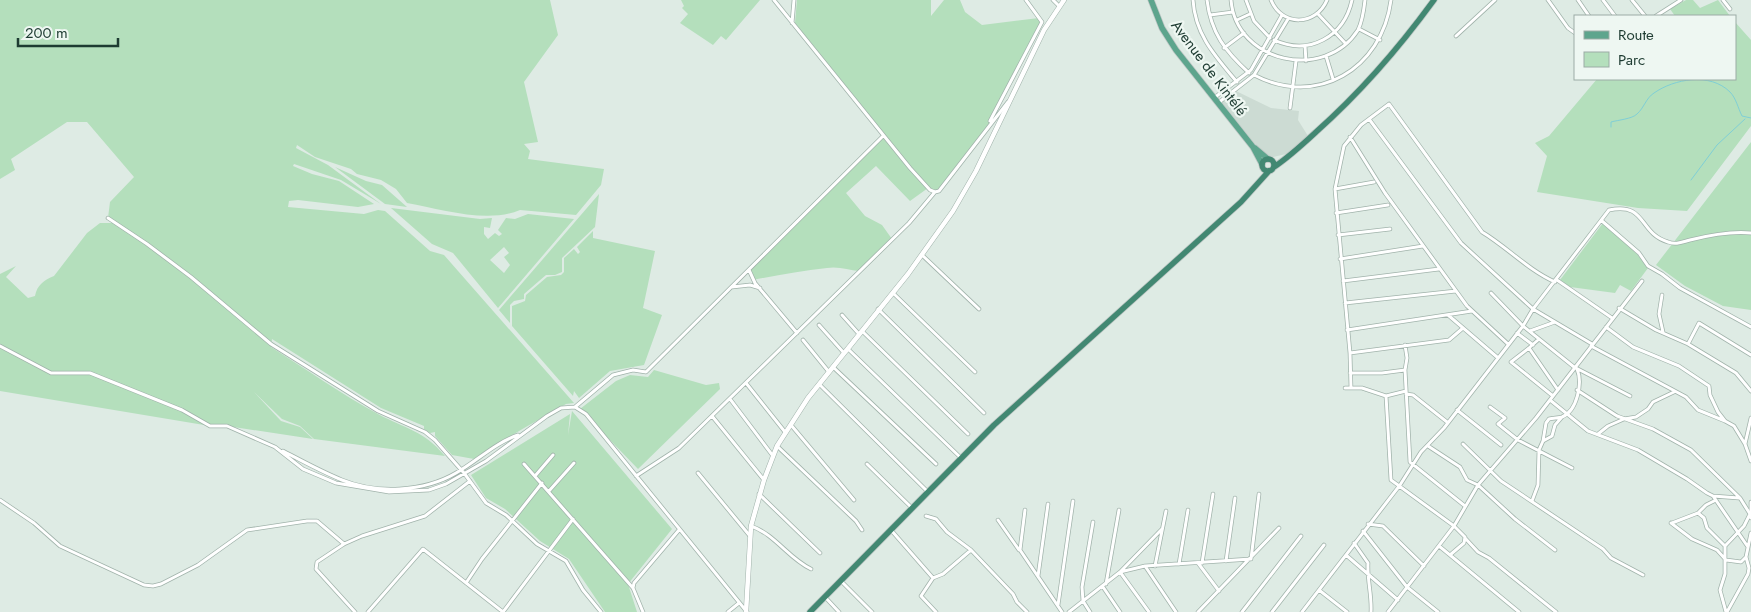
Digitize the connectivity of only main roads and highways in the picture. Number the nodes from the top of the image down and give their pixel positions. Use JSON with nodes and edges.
{"nodes":[{"id":1,"x":1151,"y":0,"type":"edge"},
{"id":2,"x":1434,"y":0,"type":"edge"},
{"id":3,"x":1269,"y":165,"type":"junction"},
{"id":4,"x":810,"y":612,"type":"edge"}],
"edges":[{"from":1,"to":3,"type":"main road","name":"Avenue de Kintélé"},
{"from":2,"to":3,"type":"highway"},
{"from":3,"to":4,"type":"highway"}]}
